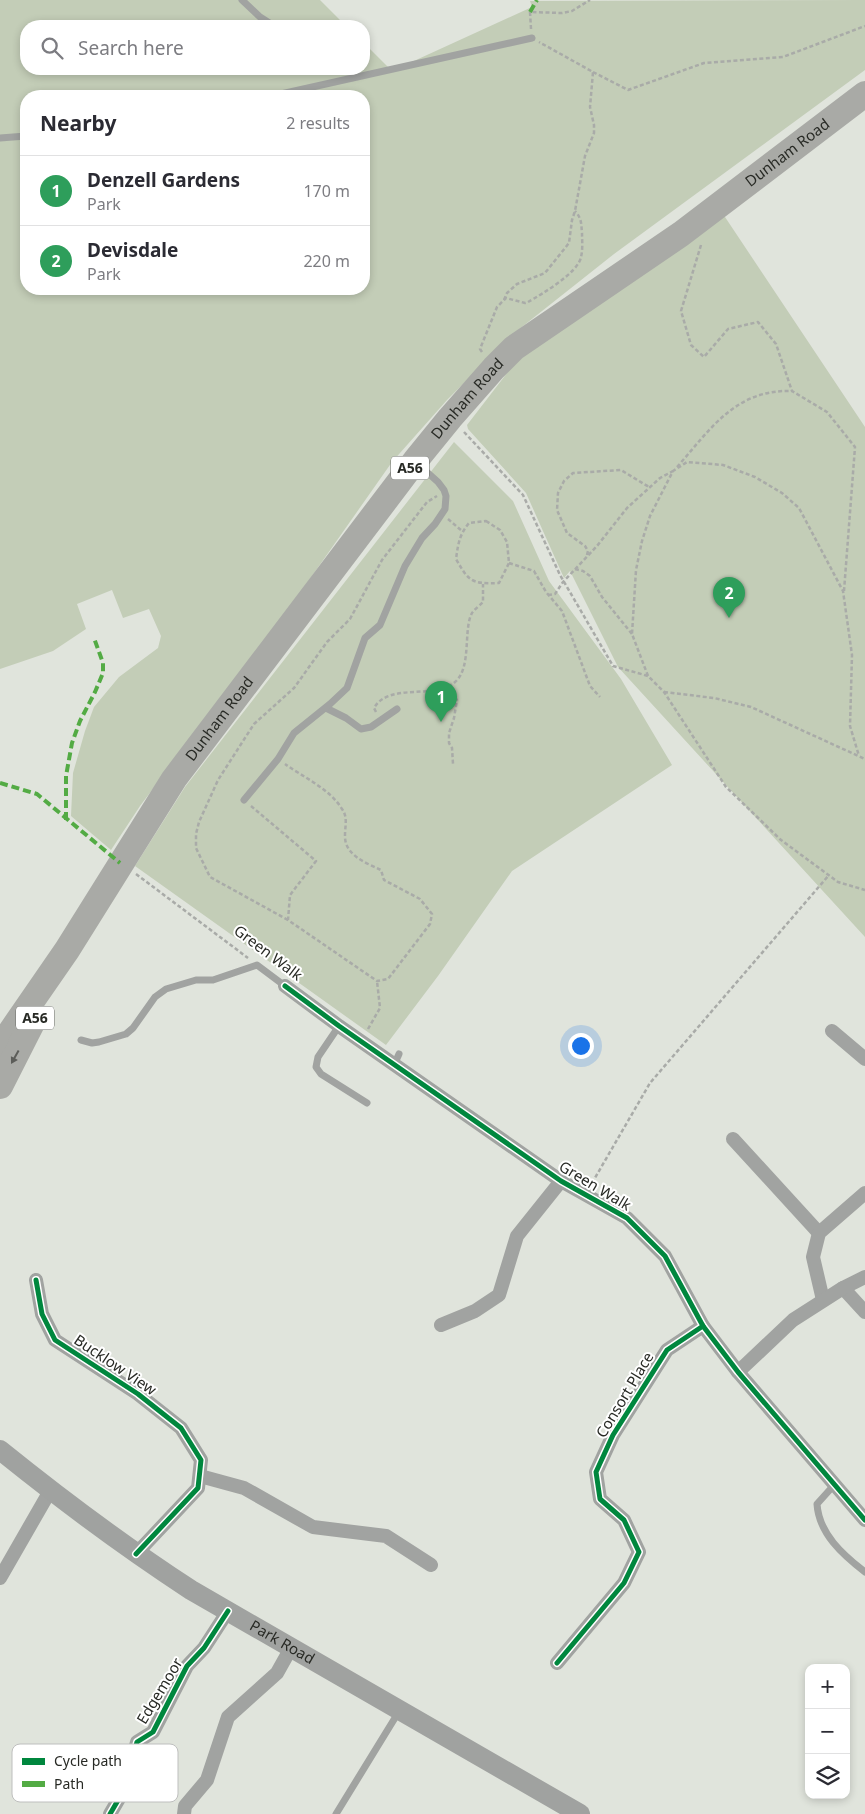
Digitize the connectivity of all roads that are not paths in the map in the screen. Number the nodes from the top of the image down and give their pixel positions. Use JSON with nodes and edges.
{"nodes":[{"id":1,"x":242,"y":0,"type":"edge"},
{"id":2,"x":265,"y":20,"type":"edge"},
{"id":3,"x":532,"y":38,"type":"road end"},
{"id":4,"x":370,"y":74,"type":"edge"},
{"id":5,"x":366,"y":75,"type":"edge"},
{"id":6,"x":299,"y":90,"type":"edge"},
{"id":7,"x":865,"y":94,"type":"edge"},
{"id":8,"x":20,"y":136,"type":"edge"},
{"id":9,"x":0,"y":138,"type":"edge"},
{"id":10,"x":415,"y":461,"type":"junction"},
{"id":11,"x":326,"y":708,"type":"junction"},
{"id":12,"x":397,"y":709,"type":"dead end"},
{"id":13,"x":244,"y":800,"type":"road end"},
{"id":14,"x":67,"y":950,"type":"junction"},
{"id":15,"x":285,"y":986,"type":"joint"},
{"id":16,"x":339,"y":1026,"type":"junction"},
{"id":17,"x":832,"y":1031,"type":"dead end"},
{"id":18,"x":81,"y":1040,"type":"dead end"},
{"id":19,"x":0,"y":1047,"type":"edge"},
{"id":20,"x":865,"y":1059,"type":"edge"},
{"id":21,"x":0,"y":1086,"type":"edge"},
{"id":22,"x":367,"y":1103,"type":"dead end"},
{"id":23,"x":733,"y":1138,"type":"dead end"},
{"id":24,"x":561,"y":1181,"type":"junction"},
{"id":25,"x":865,"y":1192,"type":"edge"},
{"id":26,"x":819,"y":1234,"type":"junction"},
{"id":27,"x":865,"y":1277,"type":"edge"},
{"id":28,"x":36,"y":1280,"type":"dead end"},
{"id":29,"x":842,"y":1288,"type":"junction"},
{"id":30,"x":823,"y":1300,"type":"junction"},
{"id":31,"x":865,"y":1312,"type":"edge"},
{"id":32,"x":442,"y":1326,"type":"dead end"},
{"id":33,"x":703,"y":1326,"type":"junction"},
{"id":34,"x":738,"y":1372,"type":"junction"},
{"id":35,"x":0,"y":1450,"type":"edge"},
{"id":36,"x":200,"y":1476,"type":"junction"},
{"id":37,"x":835,"y":1484,"type":"junction"},
{"id":38,"x":50,"y":1491,"type":"junction"},
{"id":39,"x":865,"y":1520,"type":"edge"},
{"id":40,"x":136,"y":1554,"type":"junction"},
{"id":41,"x":431,"y":1565,"type":"dead end"},
{"id":42,"x":865,"y":1572,"type":"edge"},
{"id":43,"x":0,"y":1578,"type":"edge"},
{"id":44,"x":228,"y":1612,"type":"junction"},
{"id":45,"x":291,"y":1648,"type":"junction"},
{"id":46,"x":557,"y":1663,"type":"dead end"},
{"id":47,"x":400,"y":1710,"type":"junction"},
{"id":48,"x":136,"y":1744,"type":"edge"},
{"id":49,"x":117,"y":1802,"type":"edge"},
{"id":50,"x":110,"y":1814,"type":"edge"},
{"id":51,"x":184,"y":1814,"type":"edge"},
{"id":52,"x":336,"y":1814,"type":"edge"},
{"id":53,"x":580,"y":1814,"type":"edge"}],
"edges":[{"from":1,"to":2,"type":"lane"},
{"from":3,"to":4,"type":"lane"},
{"from":5,"to":6,"type":"lane"},
{"from":7,"to":10,"type":"highway","name":"Dunham Road","number":"A56"},
{"from":8,"to":9,"type":"lane"},
{"from":10,"to":11,"type":"lane"},
{"from":10,"to":14,"type":"highway","name":"Dunham Road","number":"A56"},
{"from":11,"to":12,"type":"lane"},
{"from":11,"to":13,"type":"lane"},
{"from":14,"to":19,"type":"highway","name":"Dunham Road","number":"A56"},
{"from":14,"to":21,"type":"highway","name":"Dunham Road","number":"A56","one_way":true},
{"from":15,"to":16,"type":"street","name":"Green Walk"},
{"from":15,"to":18,"type":"lane","name":"Green Walk"},
{"from":16,"to":22,"type":"lane"},
{"from":16,"to":24,"type":"street","name":"Green Walk"},
{"from":17,"to":20,"type":"street"},
{"from":23,"to":26,"type":"street"},
{"from":24,"to":32,"type":"street"},
{"from":24,"to":33,"type":"street","name":"Green Walk"},
{"from":25,"to":26,"type":"street"},
{"from":26,"to":30,"type":"street"},
{"from":27,"to":29,"type":"street"},
{"from":28,"to":36,"type":"street","name":"Bucklow View"},
{"from":29,"to":30,"type":"street"},
{"from":29,"to":31,"type":"street"},
{"from":30,"to":34,"type":"street"},
{"from":33,"to":34,"type":"street","name":"Green Walk"},
{"from":33,"to":46,"type":"street","name":"Consort Place"},
{"from":34,"to":37,"type":"street","name":"Green Walk"},
{"from":35,"to":38,"type":"main road","name":"Park Road"},
{"from":36,"to":40,"type":"street"},
{"from":36,"to":41,"type":"street"},
{"from":37,"to":39,"type":"street","name":"Green Walk"},
{"from":37,"to":42,"type":"lane"},
{"from":38,"to":40,"type":"main road","name":"Park Road"},
{"from":38,"to":43,"type":"street"},
{"from":40,"to":44,"type":"main road","name":"Park Road"},
{"from":44,"to":45,"type":"main road","name":"Park Road"},
{"from":44,"to":48,"type":"street","name":"Edgemoor"},
{"from":45,"to":47,"type":"main road","name":"Park Road"},
{"from":45,"to":51,"type":"street"},
{"from":47,"to":52,"type":"lane"},
{"from":47,"to":53,"type":"main road","name":"Park Road"},
{"from":49,"to":50,"type":"street","name":"Edgemoor"}]}
